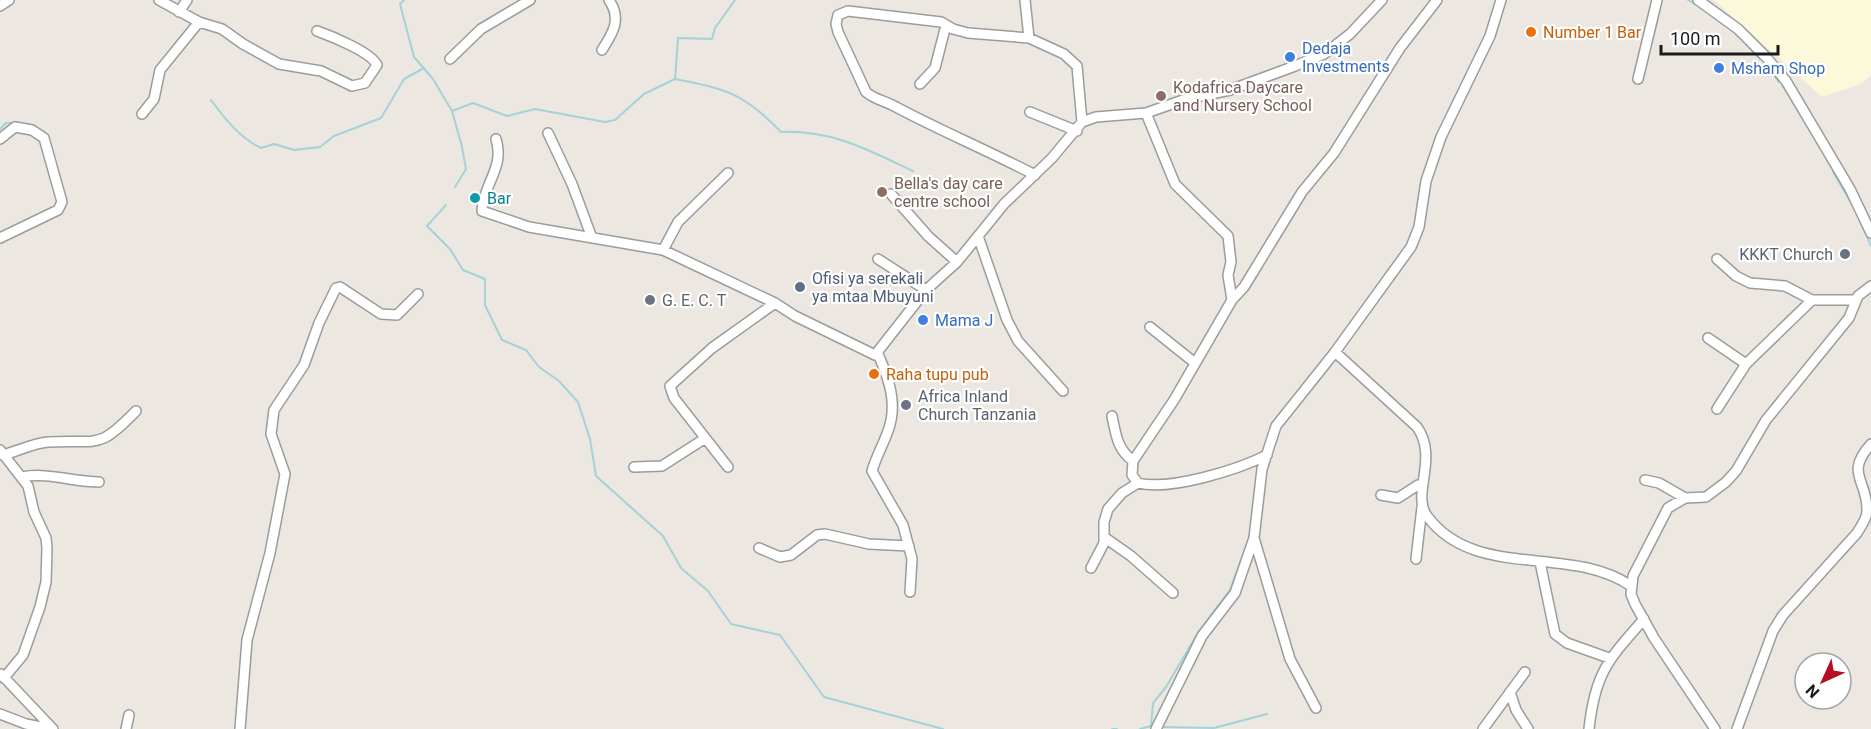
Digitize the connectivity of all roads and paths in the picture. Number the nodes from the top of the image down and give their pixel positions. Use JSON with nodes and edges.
{"nodes":[{"id":1,"x":9,"y":0,"type":"edge"},
{"id":2,"x":159,"y":0,"type":"edge"},
{"id":3,"x":187,"y":0,"type":"edge"},
{"id":4,"x":530,"y":0,"type":"edge"},
{"id":5,"x":609,"y":0,"type":"edge"},
{"id":6,"x":1025,"y":0,"type":"edge"},
{"id":7,"x":1382,"y":0,"type":"edge"},
{"id":8,"x":1437,"y":0,"type":"edge"},
{"id":9,"x":1501,"y":0,"type":"edge"},
{"id":10,"x":1657,"y":0,"type":"edge"},
{"id":11,"x":1698,"y":0,"type":"edge"},
{"id":12,"x":0,"y":6,"type":"edge"},
{"id":13,"x":179,"y":12,"type":"junction"},
{"id":14,"x":199,"y":22,"type":"junction"},
{"id":15,"x":946,"y":25,"type":"junction"},
{"id":16,"x":316,"y":31,"type":"dead end"},
{"id":17,"x":1029,"y":38,"type":"junction"},
{"id":18,"x":602,"y":50,"type":"dead end"},
{"id":19,"x":450,"y":58,"type":"dead end"},
{"id":20,"x":1638,"y":79,"type":"dead end"},
{"id":21,"x":920,"y":84,"type":"dead end"},
{"id":22,"x":1030,"y":112,"type":"dead end"},
{"id":23,"x":1146,"y":113,"type":"junction"},
{"id":24,"x":142,"y":114,"type":"dead end"},
{"id":25,"x":1080,"y":127,"type":"junction"},
{"id":26,"x":548,"y":133,"type":"dead end"},
{"id":27,"x":0,"y":139,"type":"edge"},
{"id":28,"x":496,"y":139,"type":"dead end"},
{"id":29,"x":728,"y":173,"type":"dead end"},
{"id":30,"x":1035,"y":175,"type":"junction"},
{"id":31,"x":891,"y":195,"type":"dead end"},
{"id":32,"x":1871,"y":233,"type":"edge"},
{"id":33,"x":978,"y":236,"type":"junction"},
{"id":34,"x":0,"y":238,"type":"edge"},
{"id":35,"x":591,"y":238,"type":"junction"},
{"id":36,"x":663,"y":250,"type":"junction"},
{"id":37,"x":878,"y":259,"type":"dead end"},
{"id":38,"x":1717,"y":259,"type":"dead end"},
{"id":39,"x":957,"y":262,"type":"junction"},
{"id":40,"x":1871,"y":286,"type":"edge"},
{"id":41,"x":926,"y":290,"type":"junction"},
{"id":42,"x":418,"y":294,"type":"dead end"},
{"id":43,"x":1232,"y":300,"type":"junction"},
{"id":44,"x":1812,"y":300,"type":"junction"},
{"id":45,"x":1856,"y":300,"type":"junction"},
{"id":46,"x":774,"y":303,"type":"junction"},
{"id":47,"x":1150,"y":327,"type":"dead end"},
{"id":48,"x":1708,"y":338,"type":"dead end"},
{"id":49,"x":1335,"y":352,"type":"junction"},
{"id":50,"x":878,"y":354,"type":"junction"},
{"id":51,"x":1195,"y":363,"type":"junction"},
{"id":52,"x":1746,"y":364,"type":"junction"},
{"id":53,"x":1063,"y":391,"type":"dead end"},
{"id":54,"x":1717,"y":409,"type":"dead end"},
{"id":55,"x":136,"y":411,"type":"dead end"},
{"id":56,"x":1112,"y":416,"type":"dead end"},
{"id":57,"x":704,"y":439,"type":"junction"},
{"id":58,"x":1871,"y":444,"type":"edge"},
{"id":59,"x":2,"y":452,"type":"edge"},
{"id":60,"x":1267,"y":455,"type":"junction"},
{"id":61,"x":1133,"y":461,"type":"junction"},
{"id":62,"x":634,"y":467,"type":"dead end"},
{"id":63,"x":728,"y":467,"type":"dead end"},
{"id":64,"x":22,"y":477,"type":"junction"},
{"id":65,"x":1645,"y":480,"type":"dead end"},
{"id":66,"x":99,"y":482,"type":"dead end"},
{"id":67,"x":1138,"y":483,"type":"junction"},
{"id":68,"x":1422,"y":485,"type":"junction"},
{"id":69,"x":1381,"y":495,"type":"dead end"},
{"id":70,"x":1684,"y":498,"type":"junction"},
{"id":71,"x":1422,"y":507,"type":"junction"},
{"id":72,"x":1104,"y":537,"type":"junction"},
{"id":73,"x":1254,"y":538,"type":"junction"},
{"id":74,"x":909,"y":546,"type":"junction"},
{"id":75,"x":759,"y":548,"type":"dead end"},
{"id":76,"x":1416,"y":559,"type":"dead end"},
{"id":77,"x":1540,"y":562,"type":"junction"},
{"id":78,"x":1091,"y":568,"type":"dead end"},
{"id":79,"x":1631,"y":586,"type":"junction"},
{"id":80,"x":910,"y":592,"type":"dead end"},
{"id":81,"x":1173,"y":593,"type":"dead end"},
{"id":82,"x":1644,"y":619,"type":"junction"},
{"id":83,"x":1609,"y":658,"type":"junction"},
{"id":84,"x":1525,"y":672,"type":"dead end"},
{"id":85,"x":2,"y":676,"type":"edge"},
{"id":86,"x":1510,"y":692,"type":"junction"},
{"id":87,"x":1316,"y":708,"type":"dead end"},
{"id":88,"x":0,"y":714,"type":"edge"},
{"id":89,"x":129,"y":715,"type":"dead end"},
{"id":90,"x":1158,"y":725,"type":"edge"},
{"id":91,"x":52,"y":729,"type":"edge"},
{"id":92,"x":126,"y":729,"type":"edge"},
{"id":93,"x":240,"y":729,"type":"edge"},
{"id":94,"x":1483,"y":729,"type":"edge"},
{"id":95,"x":1527,"y":729,"type":"edge"},
{"id":96,"x":1589,"y":729,"type":"edge"},
{"id":97,"x":1715,"y":729,"type":"edge"},
{"id":98,"x":1737,"y":729,"type":"edge"}],
"edges":[{"from":1,"to":12,"type":"street"},
{"from":2,"to":13,"type":"street"},
{"from":3,"to":13,"type":"street"},
{"from":4,"to":19,"type":"street"},
{"from":5,"to":18,"type":"street"},
{"from":6,"to":17,"type":"street"},
{"from":7,"to":23,"type":"street"},
{"from":8,"to":43,"type":"street"},
{"from":9,"to":49,"type":"street"},
{"from":10,"to":20,"type":"street"},
{"from":11,"to":32,"type":"street"},
{"from":13,"to":14,"type":"street"},
{"from":14,"to":16,"type":"street"},
{"from":14,"to":24,"type":"street"},
{"from":15,"to":17,"type":"street"},
{"from":15,"to":21,"type":"street"},
{"from":15,"to":30,"type":"street"},
{"from":17,"to":25,"type":"street"},
{"from":22,"to":25,"type":"street"},
{"from":23,"to":25,"type":"street"},
{"from":23,"to":43,"type":"street"},
{"from":25,"to":30,"type":"street"},
{"from":26,"to":35,"type":"street"},
{"from":27,"to":34,"type":"street"},
{"from":28,"to":35,"type":"street"},
{"from":29,"to":36,"type":"street"},
{"from":30,"to":33,"type":"street"},
{"from":31,"to":39,"type":"street"},
{"from":33,"to":39,"type":"street"},
{"from":33,"to":53,"type":"street"},
{"from":35,"to":36,"type":"street"},
{"from":36,"to":46,"type":"street"},
{"from":37,"to":41,"type":"street"},
{"from":38,"to":44,"type":"street"},
{"from":39,"to":41,"type":"street"},
{"from":40,"to":45,"type":"street"},
{"from":41,"to":50,"type":"street"},
{"from":42,"to":93,"type":"street"},
{"from":43,"to":51,"type":"street"},
{"from":44,"to":45,"type":"street"},
{"from":44,"to":52,"type":"street"},
{"from":45,"to":70,"type":"street"},
{"from":46,"to":50,"type":"street"},
{"from":46,"to":57,"type":"street"},
{"from":47,"to":51,"type":"street"},
{"from":48,"to":52,"type":"street"},
{"from":49,"to":60,"type":"street"},
{"from":49,"to":68,"type":"street"},
{"from":50,"to":74,"type":"street"},
{"from":51,"to":61,"type":"street"},
{"from":52,"to":54,"type":"street"},
{"from":55,"to":59,"type":"street"},
{"from":56,"to":61,"type":"street"},
{"from":57,"to":62,"type":"street"},
{"from":57,"to":63,"type":"street"},
{"from":58,"to":98,"type":"street"},
{"from":59,"to":64,"type":"street"},
{"from":60,"to":67,"type":"street"},
{"from":60,"to":73,"type":"street"},
{"from":61,"to":67,"type":"street"},
{"from":64,"to":66,"type":"street"},
{"from":64,"to":85,"type":"street"},
{"from":65,"to":70,"type":"street"},
{"from":67,"to":72,"type":"street"},
{"from":68,"to":69,"type":"street"},
{"from":68,"to":71,"type":"street"},
{"from":70,"to":79,"type":"street"},
{"from":71,"to":76,"type":"street"},
{"from":71,"to":77,"type":"street"},
{"from":72,"to":78,"type":"street"},
{"from":72,"to":81,"type":"street"},
{"from":73,"to":87,"type":"street"},
{"from":73,"to":90,"type":"street"},
{"from":74,"to":75,"type":"street"},
{"from":74,"to":80,"type":"street"},
{"from":77,"to":79,"type":"street"},
{"from":77,"to":83,"type":"street"},
{"from":79,"to":82,"type":"street"},
{"from":82,"to":83,"type":"street"},
{"from":82,"to":97,"type":"street"},
{"from":83,"to":96,"type":"street"},
{"from":84,"to":86,"type":"street"},
{"from":85,"to":91,"type":"street"},
{"from":86,"to":94,"type":"street"},
{"from":86,"to":95,"type":"street"},
{"from":88,"to":91,"type":"street"},
{"from":89,"to":92,"type":"street"}]}
